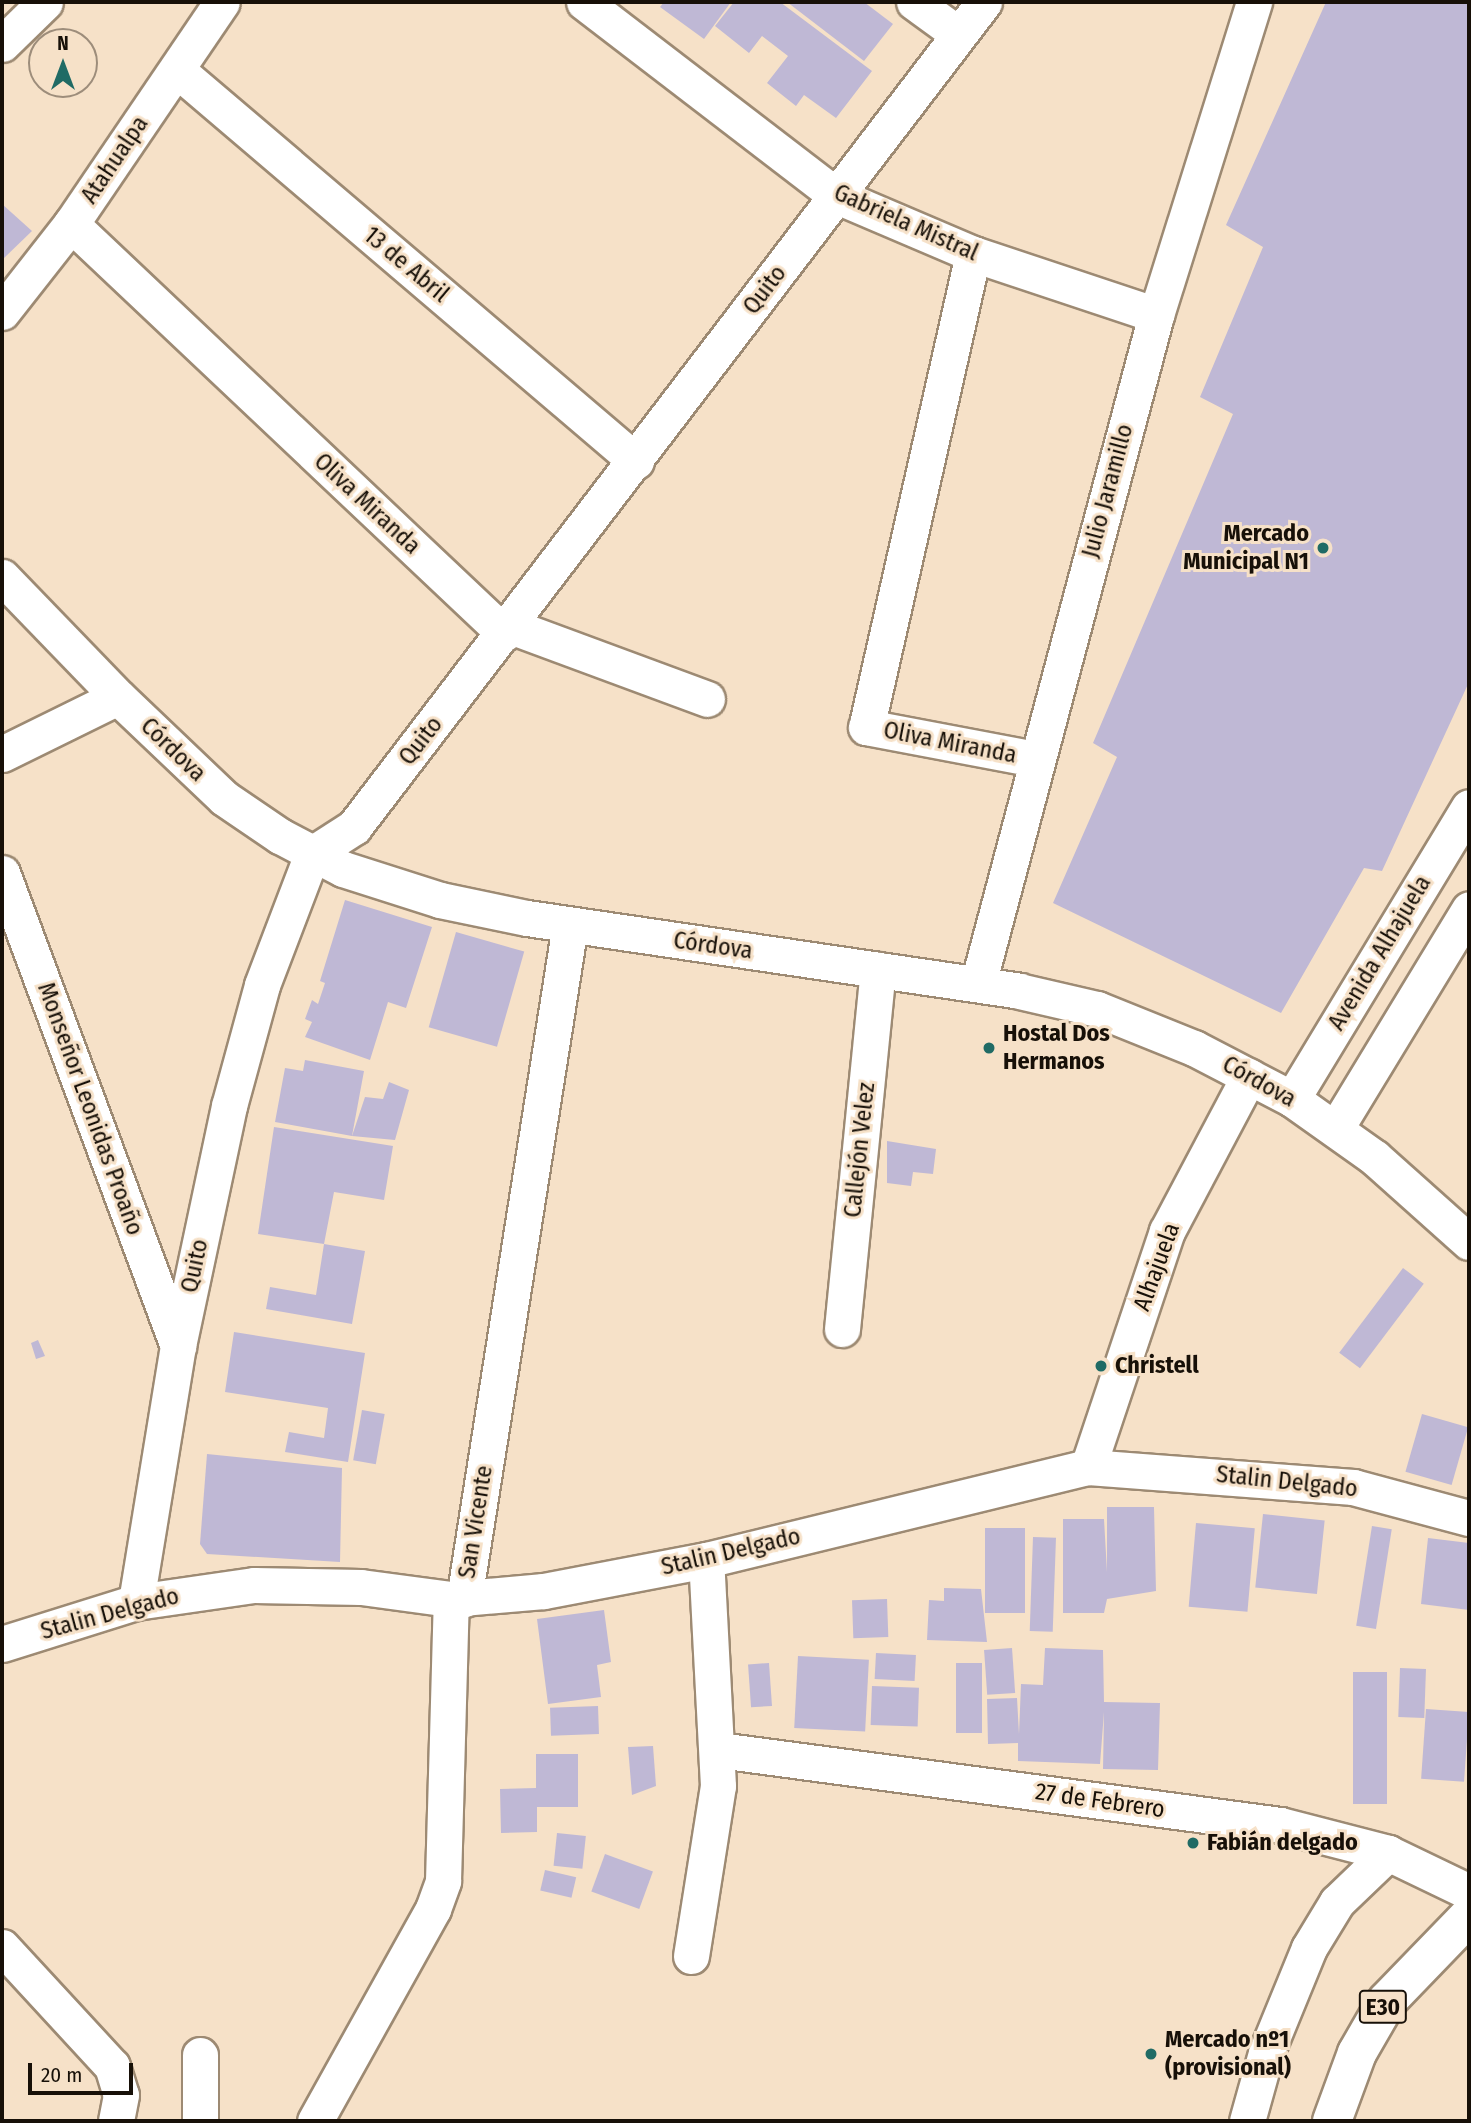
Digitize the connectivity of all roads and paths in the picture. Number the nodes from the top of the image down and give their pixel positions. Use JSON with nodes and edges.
{"nodes":[{"id":1,"x":44,"y":2,"type":"edge"},
{"id":2,"x":222,"y":2,"type":"edge"},
{"id":3,"x":584,"y":2,"type":"edge"},
{"id":4,"x":914,"y":2,"type":"edge"},
{"id":5,"x":984,"y":2,"type":"edge"},
{"id":6,"x":1254,"y":2,"type":"edge"},
{"id":7,"x":958,"y":34,"type":"junction"},
{"id":8,"x":2,"y":44,"type":"edge"},
{"id":9,"x":177,"y":70,"type":"junction"},
{"id":10,"x":838,"y":196,"type":"junction"},
{"id":11,"x":71,"y":224,"type":"junction"},
{"id":12,"x":973,"y":254,"type":"junction"},
{"id":13,"x":2,"y":312,"type":"edge"},
{"id":14,"x":1156,"y":315,"type":"junction"},
{"id":15,"x":636,"y":461,"type":"junction"},
{"id":16,"x":2,"y":577,"type":"edge"},
{"id":17,"x":507,"y":630,"type":"junction"},
{"id":18,"x":118,"y":697,"type":"junction"},
{"id":19,"x":707,"y":699,"type":"dead end"},
{"id":20,"x":2,"y":754,"type":"edge"},
{"id":21,"x":1035,"y":759,"type":"junction"},
{"id":22,"x":1469,"y":807,"type":"edge"},
{"id":23,"x":354,"y":827,"type":"junction"},
{"id":24,"x":279,"y":836,"type":"junction"},
{"id":25,"x":312,"y":854,"type":"junction"},
{"id":26,"x":343,"y":869,"type":"junction"},
{"id":27,"x":2,"y":873,"type":"edge"},
{"id":28,"x":1469,"y":909,"type":"edge"},
{"id":29,"x":570,"y":925,"type":"junction"},
{"id":30,"x":878,"y":970,"type":"junction"},
{"id":31,"x":978,"y":984,"type":"junction"},
{"id":32,"x":1249,"y":1076,"type":"junction"},
{"id":33,"x":1292,"y":1099,"type":"junction"},
{"id":34,"x":1336,"y":1128,"type":"junction"},
{"id":35,"x":1469,"y":1242,"type":"edge"},
{"id":36,"x":842,"y":1329,"type":"dead end"},
{"id":37,"x":178,"y":1346,"type":"junction"},
{"id":38,"x":1088,"y":1467,"type":"junction"},
{"id":39,"x":1464,"y":1516,"type":"edge"},
{"id":40,"x":706,"y":1560,"type":"junction"},
{"id":41,"x":458,"y":1599,"type":"junction"},
{"id":42,"x":136,"y":1602,"type":"junction"},
{"id":43,"x":2,"y":1644,"type":"edge"},
{"id":44,"x":719,"y":1750,"type":"junction"},
{"id":45,"x":1388,"y":1853,"type":"junction"},
{"id":46,"x":1469,"y":1892,"type":"edge"},
{"id":47,"x":1469,"y":1916,"type":"edge"},
{"id":48,"x":2,"y":1947,"type":"edge"},
{"id":49,"x":691,"y":1956,"type":"dead end"},
{"id":50,"x":200,"y":2055,"type":"dead end"},
{"id":51,"x":117,"y":2121,"type":"edge"},
{"id":52,"x":200,"y":2121,"type":"edge"},
{"id":53,"x":315,"y":2121,"type":"edge"},
{"id":54,"x":1247,"y":2121,"type":"edge"},
{"id":55,"x":1332,"y":2121,"type":"edge"}],
"edges":[{"from":1,"to":8,"type":"street"},
{"from":2,"to":9,"type":"street","name":"Atahualpa"},
{"from":3,"to":10,"type":"street","name":"Gabriela Mistral"},
{"from":4,"to":7,"type":"street"},
{"from":5,"to":7,"type":"street","name":"Quito"},
{"from":6,"to":14,"type":"street","name":"Julio Jaramillo"},
{"from":7,"to":10,"type":"street","name":"Quito"},
{"from":9,"to":11,"type":"street","name":"Atahualpa"},
{"from":9,"to":15,"type":"street","name":"13 de Abril"},
{"from":10,"to":12,"type":"street","name":"Gabriela Mistral"},
{"from":10,"to":15,"type":"street","name":"Quito"},
{"from":11,"to":13,"type":"street","name":"Atahualpa"},
{"from":11,"to":17,"type":"street","name":"Oliva Miranda"},
{"from":12,"to":14,"type":"street","name":"Gabriela Mistral"},
{"from":12,"to":21,"type":"street","name":"Oliva Miranda"},
{"from":14,"to":21,"type":"street","name":"Julio Jaramillo"},
{"from":15,"to":17,"type":"street","name":"Quito"},
{"from":16,"to":18,"type":"street","name":"Córdova"},
{"from":17,"to":19,"type":"street","name":"Oliva Miranda"},
{"from":17,"to":23,"type":"street","name":"Quito"},
{"from":18,"to":20,"type":"street"},
{"from":18,"to":24,"type":"street","name":"Córdova"},
{"from":21,"to":31,"type":"street","name":"Julio Jaramillo"},
{"from":22,"to":33,"type":"street","name":"Avenida Alhajuela"},
{"from":23,"to":24,"type":"street"},
{"from":23,"to":25,"type":"street","name":"Quito"},
{"from":23,"to":26,"type":"street"},
{"from":24,"to":25,"type":"street","name":"Córdova"},
{"from":25,"to":26,"type":"street","name":"Córdova"},
{"from":25,"to":37,"type":"street","name":"Quito"},
{"from":26,"to":29,"type":"street","name":"Córdova"},
{"from":27,"to":37,"type":"street","name":"Monseñor Leonidas Proaño"},
{"from":28,"to":34,"type":"street"},
{"from":29,"to":30,"type":"street","name":"Córdova"},
{"from":29,"to":41,"type":"street","name":"San Vicente"},
{"from":30,"to":31,"type":"street","name":"Córdova"},
{"from":30,"to":36,"type":"street","name":"Callejón Velez"},
{"from":31,"to":32,"type":"street","name":"Córdova"},
{"from":32,"to":33,"type":"street","name":"Córdova"},
{"from":32,"to":38,"type":"street","name":"Alhajuela"},
{"from":33,"to":34,"type":"street","name":"Córdova"},
{"from":34,"to":35,"type":"street","name":"Córdova"},
{"from":37,"to":42,"type":"street","name":"Quito"},
{"from":38,"to":39,"type":"street","name":"Stalin Delgado"},
{"from":38,"to":40,"type":"street","name":"Stalin Delgado"},
{"from":40,"to":41,"type":"street","name":"Stalin Delgado"},
{"from":40,"to":44,"type":"street"},
{"from":41,"to":42,"type":"street","name":"Stalin Delgado"},
{"from":41,"to":53,"type":"street","name":"San Vicente"},
{"from":42,"to":43,"type":"street","name":"Stalin Delgado"},
{"from":44,"to":45,"type":"street","name":"27 de Febrero"},
{"from":44,"to":49,"type":"street"},
{"from":45,"to":46,"type":"street","name":"27 de Febrero"},
{"from":45,"to":54,"type":"street"},
{"from":47,"to":55,"type":"highway","number":"E30"},
{"from":48,"to":51,"type":"street"},
{"from":50,"to":52,"type":"street"}]}
